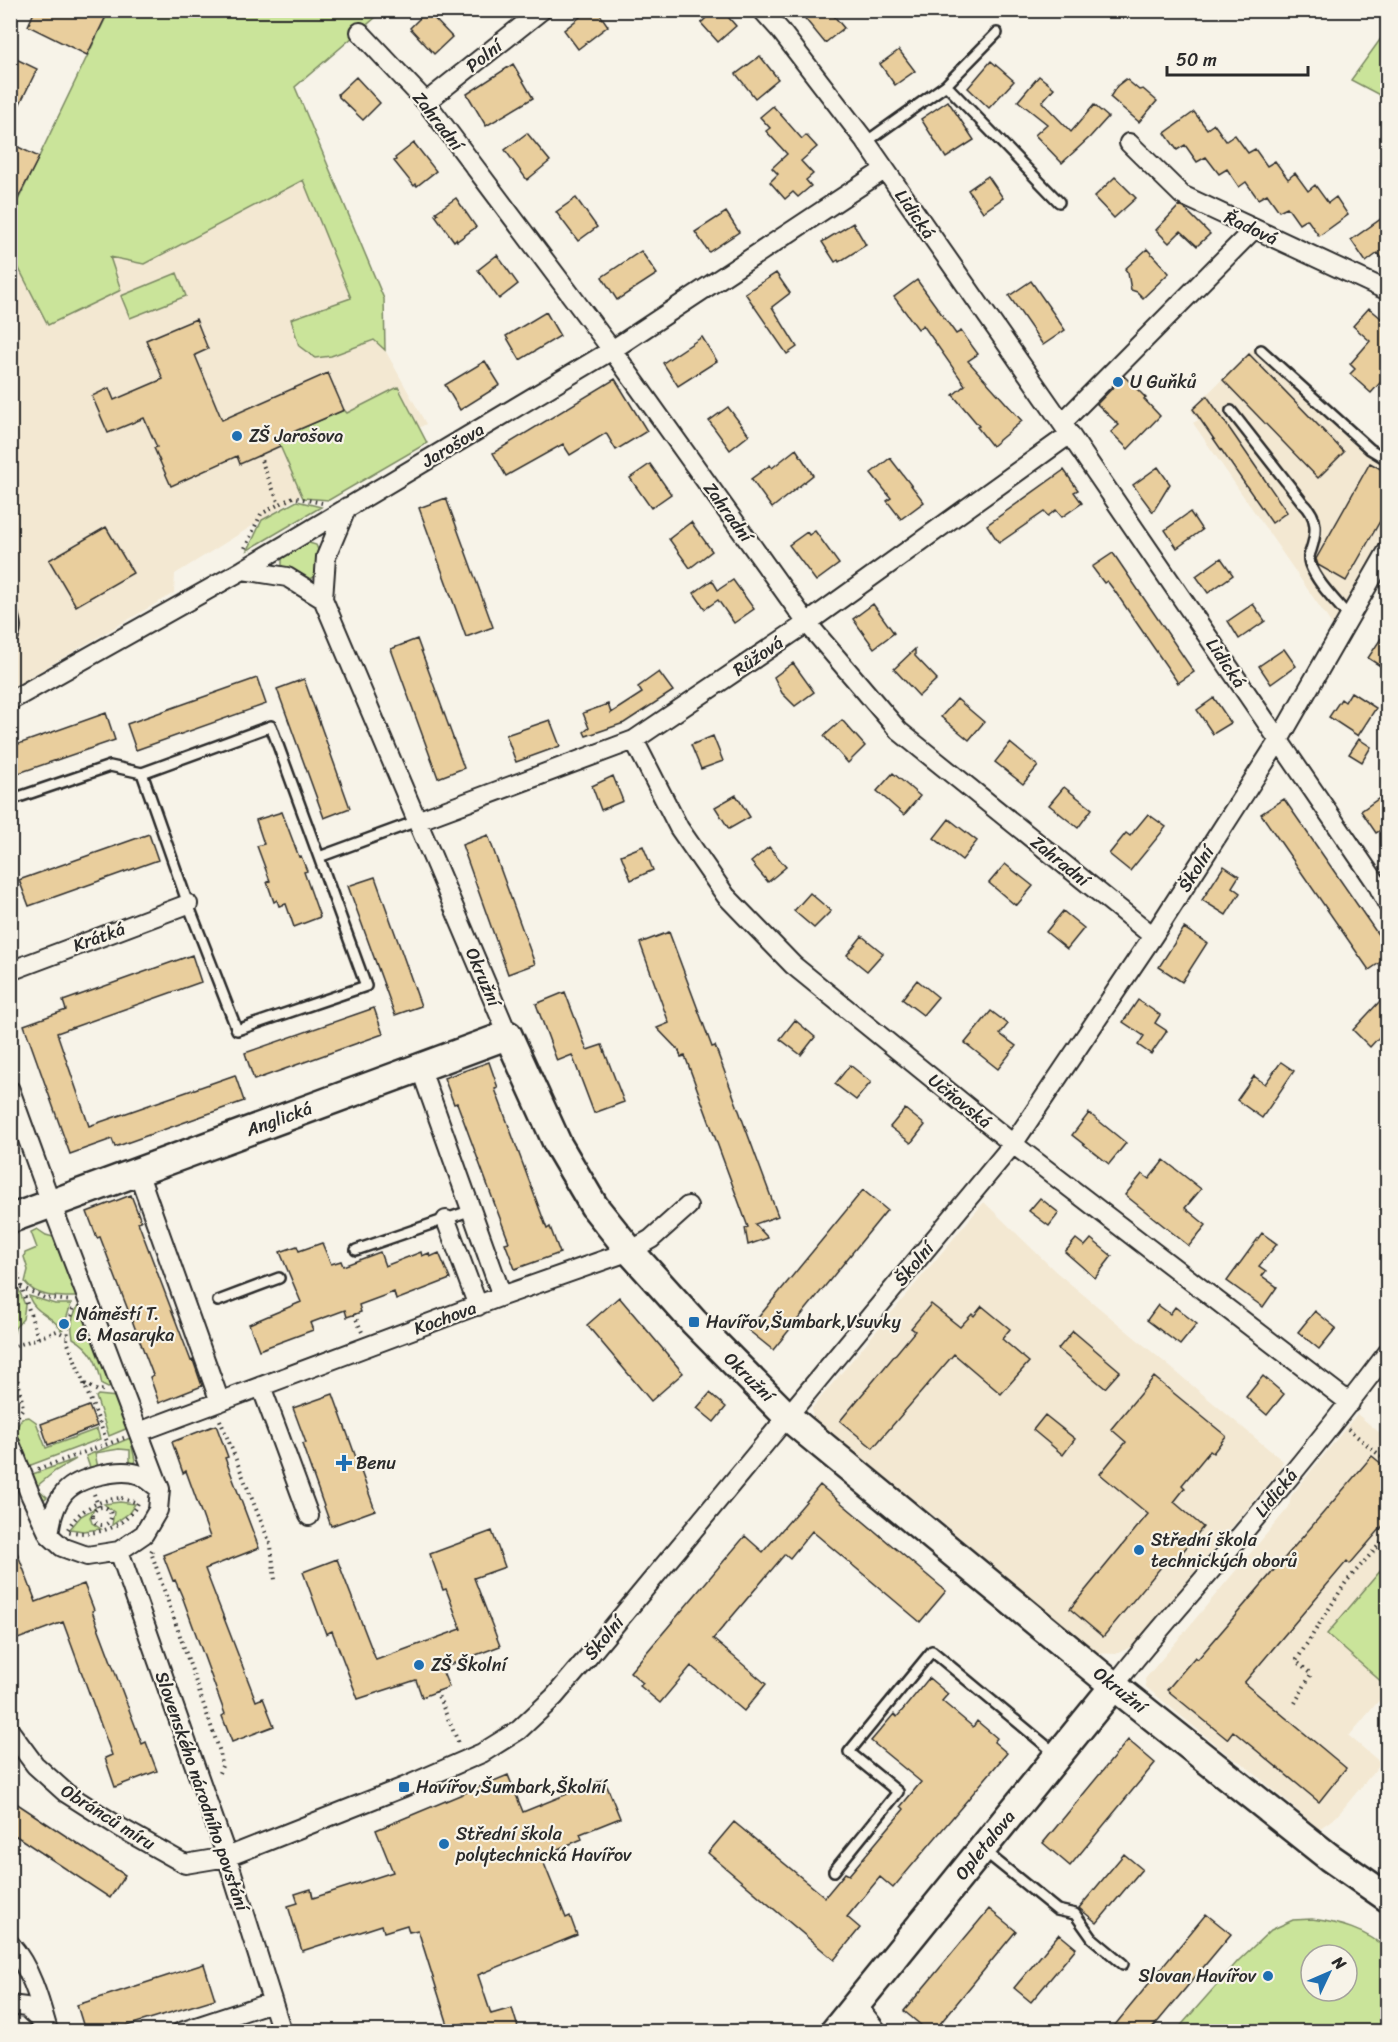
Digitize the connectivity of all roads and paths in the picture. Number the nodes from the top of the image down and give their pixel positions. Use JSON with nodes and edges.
{"nodes":[{"id":1,"x":542,"y":10,"type":"edge"},
{"id":2,"x":762,"y":10,"type":"edge"},
{"id":3,"x":360,"y":32,"type":"dead end"},
{"id":4,"x":997,"y":33,"type":"dead end"},
{"id":5,"x":946,"y":85,"type":"junction"},
{"id":6,"x":426,"y":102,"type":"junction"},
{"id":7,"x":866,"y":142,"type":"junction"},
{"id":8,"x":1129,"y":143,"type":"dead end"},
{"id":9,"x":884,"y":170,"type":"junction"},
{"id":10,"x":1059,"y":202,"type":"dead end"},
{"id":11,"x":1254,"y":229,"type":"junction"},
{"id":12,"x":1388,"y":291,"type":"edge"},
{"id":13,"x":612,"y":350,"type":"junction"},
{"id":14,"x":1261,"y":350,"type":"dead end"},
{"id":15,"x":1231,"y":411,"type":"dead end"},
{"id":16,"x":1066,"y":428,"type":"junction"},
{"id":17,"x":259,"y":455,"type":"dead end"},
{"id":18,"x":1388,"y":460,"type":"edge"},
{"id":19,"x":279,"y":504,"type":"junction"},
{"id":20,"x":347,"y":507,"type":"junction"},
{"id":21,"x":319,"y":510,"type":"dead end"},
{"id":22,"x":1388,"y":550,"type":"edge"},
{"id":23,"x":242,"y":564,"type":"junction"},
{"id":24,"x":324,"y":599,"type":"junction"},
{"id":25,"x":10,"y":607,"type":"edge"},
{"id":26,"x":1349,"y":617,"type":"junction"},
{"id":27,"x":807,"y":623,"type":"junction"},
{"id":28,"x":10,"y":641,"type":"edge"},
{"id":29,"x":11,"y":701,"type":"edge"},
{"id":30,"x":634,"y":740,"type":"junction"},
{"id":31,"x":1279,"y":740,"type":"junction"},
{"id":32,"x":142,"y":773,"type":"junction"},
{"id":33,"x":10,"y":800,"type":"edge"},
{"id":34,"x":417,"y":821,"type":"junction"},
{"id":35,"x":319,"y":857,"type":"junction"},
{"id":36,"x":188,"y":904,"type":"junction"},
{"id":37,"x":1388,"y":905,"type":"edge"},
{"id":38,"x":1153,"y":936,"type":"junction"},
{"id":39,"x":10,"y":971,"type":"edge"},
{"id":40,"x":507,"y":1035,"type":"junction"},
{"id":41,"x":420,"y":1067,"type":"junction"},
{"id":42,"x":10,"y":1090,"type":"edge"},
{"id":43,"x":1013,"y":1144,"type":"junction"},
{"id":44,"x":138,"y":1172,"type":"junction"},
{"id":45,"x":51,"y":1203,"type":"junction"},
{"id":46,"x":688,"y":1206,"type":"dead end"},
{"id":47,"x":472,"y":1210,"type":"junction"},
{"id":48,"x":10,"y":1219,"type":"edge"},
{"id":49,"x":446,"y":1220,"type":"junction"},
{"id":50,"x":356,"y":1250,"type":"dead end"},
{"id":51,"x":10,"y":1251,"type":"edge"},
{"id":52,"x":630,"y":1251,"type":"junction"},
{"id":53,"x":279,"y":1278,"type":"dead end"},
{"id":54,"x":10,"y":1282,"type":"edge"},
{"id":55,"x":22,"y":1287,"type":"junction"},
{"id":56,"x":502,"y":1296,"type":"junction"},
{"id":57,"x":218,"y":1301,"type":"dead end"},
{"id":58,"x":478,"y":1306,"type":"junction"},
{"id":59,"x":67,"y":1336,"type":"junction"},
{"id":60,"x":38,"y":1338,"type":"junction"},
{"id":61,"x":10,"y":1348,"type":"edge"},
{"id":62,"x":1388,"y":1352,"type":"edge"},
{"id":63,"x":10,"y":1364,"type":"edge"},
{"id":64,"x":261,"y":1386,"type":"junction"},
{"id":65,"x":216,"y":1403,"type":"junction"},
{"id":66,"x":1350,"y":1403,"type":"junction"},
{"id":67,"x":788,"y":1417,"type":"junction"},
{"id":68,"x":1336,"y":1419,"type":"junction"},
{"id":69,"x":10,"y":1427,"type":"edge"},
{"id":70,"x":139,"y":1432,"type":"junction"},
{"id":71,"x":10,"y":1443,"type":"edge"},
{"id":72,"x":108,"y":1444,"type":"junction"},
{"id":73,"x":1388,"y":1462,"type":"edge"},
{"id":74,"x":23,"y":1475,"type":"junction"},
{"id":75,"x":160,"y":1489,"type":"junction"},
{"id":76,"x":98,"y":1506,"type":"junction"},
{"id":77,"x":309,"y":1516,"type":"dead end"},
{"id":78,"x":106,"y":1527,"type":"junction"},
{"id":79,"x":49,"y":1535,"type":"junction"},
{"id":80,"x":1388,"y":1535,"type":"edge"},
{"id":81,"x":158,"y":1544,"type":"dead end"},
{"id":82,"x":119,"y":1551,"type":"junction"},
{"id":83,"x":275,"y":1580,"type":"dead end"},
{"id":84,"x":1114,"y":1686,"type":"junction"},
{"id":85,"x":436,"y":1691,"type":"dead end"},
{"id":86,"x":1294,"y":1703,"type":"dead end"},
{"id":87,"x":11,"y":1731,"type":"edge"},
{"id":88,"x":1058,"y":1755,"type":"junction"},
{"id":89,"x":466,"y":1760,"type":"junction"},
{"id":90,"x":217,"y":1777,"type":"dead end"},
{"id":91,"x":981,"y":1848,"type":"junction"},
{"id":92,"x":227,"y":1857,"type":"junction"},
{"id":93,"x":834,"y":1871,"type":"dead end"},
{"id":94,"x":1388,"y":1898,"type":"edge"},
{"id":95,"x":10,"y":1944,"type":"edge"},
{"id":96,"x":1123,"y":1964,"type":"dead end"},
{"id":97,"x":272,"y":2002,"type":"junction"},
{"id":98,"x":856,"y":2004,"type":"junction"},
{"id":99,"x":10,"y":2005,"type":"edge"},
{"id":100,"x":48,"y":2029,"type":"edge"},
{"id":101,"x":181,"y":2031,"type":"edge"},
{"id":102,"x":282,"y":2031,"type":"edge"},
{"id":103,"x":834,"y":2031,"type":"edge"},
{"id":104,"x":878,"y":2031,"type":"edge"}],
"edges":[{"from":1,"to":6,"type":"street","name":"Polní"},
{"from":2,"to":7,"type":"street","name":"Lidická"},
{"from":3,"to":6,"type":"street","name":"Zahradní"},
{"from":4,"to":5,"type":"lane"},
{"from":5,"to":7,"type":"lane"},
{"from":5,"to":10,"type":"lane"},
{"from":6,"to":13,"type":"street","name":"Zahradní"},
{"from":7,"to":9,"type":"street","name":"Lidická"},
{"from":8,"to":11,"type":"street","name":"Řadová"},
{"from":9,"to":13,"type":"street","name":"Jarošova"},
{"from":9,"to":16,"type":"street","name":"Lidická"},
{"from":11,"to":12,"type":"street","name":"Řadová"},
{"from":11,"to":16,"type":"street"},
{"from":13,"to":20,"type":"street","name":"Jarošova"},
{"from":13,"to":27,"type":"street","name":"Zahradní"},
{"from":14,"to":18,"type":"lane"},
{"from":15,"to":26,"type":"lane"},
{"from":16,"to":27,"type":"street","name":"Růžová"},
{"from":16,"to":31,"type":"street","name":"Lidická"},
{"from":17,"to":19,"type":"path"},
{"from":19,"to":21,"type":"path"},
{"from":19,"to":23,"type":"path"},
{"from":20,"to":23,"type":"street","name":"Jarošova"},
{"from":20,"to":24,"type":"street","name":"Okružní"},
{"from":22,"to":26,"type":"street","name":"Školní"},
{"from":23,"to":24,"type":"street"},
{"from":23,"to":29,"type":"street","name":"Jarošova"},
{"from":24,"to":34,"type":"street","name":"Okružní"},
{"from":25,"to":28,"type":"lane"},
{"from":26,"to":31,"type":"street","name":"Školní"},
{"from":27,"to":30,"type":"street","name":"Růžová"},
{"from":27,"to":38,"type":"street","name":"Zahradní"},
{"from":30,"to":34,"type":"street","name":"Růžová"},
{"from":30,"to":43,"type":"street","name":"Učňovská"},
{"from":31,"to":37,"type":"street","name":"Lidická"},
{"from":31,"to":38,"type":"street","name":"Školní"},
{"from":32,"to":33,"type":"lane"},
{"from":32,"to":35,"type":"lane"},
{"from":32,"to":36,"type":"lane"},
{"from":34,"to":35,"type":"lane"},
{"from":34,"to":40,"type":"street","name":"Okružní"},
{"from":35,"to":36,"type":"lane"},
{"from":36,"to":39,"type":"street","name":"Krátká"},
{"from":38,"to":43,"type":"street","name":"Školní"},
{"from":40,"to":41,"type":"street","name":"Anglická"},
{"from":40,"to":52,"type":"street","name":"Okružní"},
{"from":41,"to":44,"type":"street","name":"Anglická"},
{"from":41,"to":47,"type":"street"},
{"from":42,"to":45,"type":"street"},
{"from":43,"to":66,"type":"street","name":"Učňovská"},
{"from":43,"to":67,"type":"street","name":"Školní"},
{"from":44,"to":45,"type":"street","name":"Anglická"},
{"from":44,"to":65,"type":"street"},
{"from":45,"to":48,"type":"street","name":"Anglická"},
{"from":45,"to":70,"type":"street"},
{"from":46,"to":52,"type":"street","name":"Kochova"},
{"from":47,"to":49,"type":"lane"},
{"from":47,"to":56,"type":"street"},
{"from":49,"to":50,"type":"lane"},
{"from":49,"to":58,"type":"street"},
{"from":51,"to":55,"type":"path"},
{"from":52,"to":56,"type":"street","name":"Kochova"},
{"from":52,"to":67,"type":"street","name":"Okružní"},
{"from":53,"to":57,"type":"lane"},
{"from":54,"to":55,"type":"path"},
{"from":55,"to":59,"type":"path"},
{"from":55,"to":60,"type":"path"},
{"from":56,"to":58,"type":"street","name":"Kochova"},
{"from":58,"to":64,"type":"street","name":"Kochova"},
{"from":59,"to":60,"type":"path"},
{"from":59,"to":72,"type":"path"},
{"from":60,"to":61,"type":"path"},
{"from":62,"to":66,"type":"street","name":"Lidická"},
{"from":63,"to":69,"type":"path"},
{"from":64,"to":65,"type":"street","name":"Kochova"},
{"from":64,"to":77,"type":"street"},
{"from":65,"to":70,"type":"street","name":"Kochova"},
{"from":65,"to":83,"type":"path"},
{"from":66,"to":68,"type":"street","name":"Lidická"},
{"from":67,"to":84,"type":"street","name":"Okružní"},
{"from":67,"to":89,"type":"street","name":"Školní"},
{"from":68,"to":73,"type":"path"},
{"from":68,"to":84,"type":"street","name":"Lidická"},
{"from":70,"to":72,"type":"path"},
{"from":70,"to":75,"type":"street"},
{"from":71,"to":74,"type":"street"},
{"from":72,"to":74,"type":"path"},
{"from":74,"to":79,"type":"street"},
{"from":75,"to":79,"type":"street"},
{"from":75,"to":82,"type":"street"},
{"from":76,"to":78,"type":"path"},
{"from":76,"to":78,"type":"path"},
{"from":76,"to":78,"type":"path"},
{"from":76,"to":78,"type":"path"},
{"from":79,"to":82,"type":"street"},
{"from":80,"to":86,"type":"path"},
{"from":81,"to":90,"type":"path"},
{"from":82,"to":92,"type":"street","name":"Slovenského národního povstání"},
{"from":84,"to":88,"type":"street","name":"Opletalova"},
{"from":84,"to":94,"type":"street","name":"Okružní"},
{"from":85,"to":89,"type":"path"},
{"from":87,"to":92,"type":"street","name":"Obránců míru"},
{"from":88,"to":91,"type":"street","name":"Opletalova"},
{"from":88,"to":93,"type":"lane"},
{"from":89,"to":92,"type":"street","name":"Školní"},
{"from":91,"to":96,"type":"lane"},
{"from":91,"to":98,"type":"street","name":"Opletalova"},
{"from":92,"to":97,"type":"street","name":"Slovenského národního povstání"},
{"from":95,"to":100,"type":"street"},
{"from":97,"to":101,"type":"street"},
{"from":97,"to":102,"type":"street","name":"Slovenského národního povstání"},
{"from":98,"to":103,"type":"street","name":"Opletalova"},
{"from":98,"to":104,"type":"street"},
{"from":99,"to":100,"type":"street"}]}
